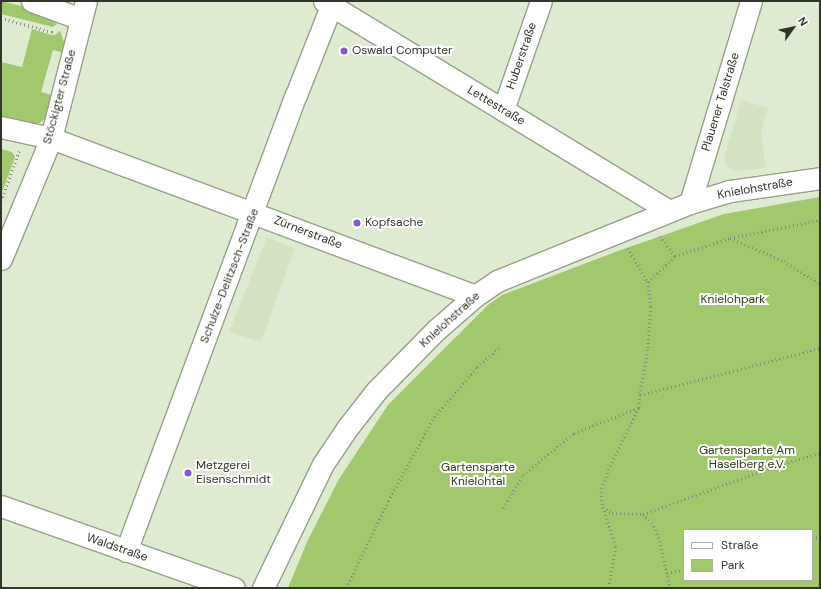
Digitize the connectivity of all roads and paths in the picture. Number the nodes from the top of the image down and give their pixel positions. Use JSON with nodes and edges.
{"nodes":[{"id":1,"x":32,"y":1,"type":"edge"},
{"id":2,"x":541,"y":1,"type":"edge"},
{"id":3,"x":751,"y":1,"type":"edge"},
{"id":4,"x":329,"y":3,"type":"edge"},
{"id":5,"x":84,"y":10,"type":"edge"},
{"id":6,"x":503,"y":110,"type":"junction"},
{"id":7,"x":1,"y":126,"type":"edge"},
{"id":8,"x":51,"y":138,"type":"junction"},
{"id":9,"x":19,"y":150,"type":"dead end"},
{"id":10,"x":820,"y":178,"type":"edge"},
{"id":11,"x":1,"y":201,"type":"edge"},
{"id":12,"x":690,"y":203,"type":"junction"},
{"id":13,"x":669,"y":211,"type":"junction"},
{"id":14,"x":254,"y":213,"type":"junction"},
{"id":15,"x":820,"y":220,"type":"edge"},
{"id":16,"x":619,"y":232,"type":"junction"},
{"id":17,"x":730,"y":238,"type":"junction"},
{"id":18,"x":2,"y":254,"type":"edge"},
{"id":19,"x":648,"y":282,"type":"junction"},
{"id":20,"x":820,"y":284,"type":"edge"},
{"id":21,"x":475,"y":296,"type":"junction"},
{"id":22,"x":500,"y":348,"type":"dead end"},
{"id":23,"x":820,"y":348,"type":"edge"},
{"id":24,"x":640,"y":395,"type":"junction"},
{"id":25,"x":638,"y":408,"type":"junction"},
{"id":26,"x":820,"y":453,"type":"edge"},
{"id":27,"x":1,"y":506,"type":"edge"},
{"id":28,"x":603,"y":507,"type":"junction"},
{"id":29,"x":503,"y":508,"type":"dead end"},
{"id":30,"x":643,"y":514,"type":"junction"},
{"id":31,"x":126,"y":551,"type":"junction"},
{"id":32,"x":683,"y":569,"type":"edge"},
{"id":33,"x":667,"y":573,"type":"junction"},
{"id":34,"x":234,"y":588,"type":"edge"},
{"id":35,"x":263,"y":588,"type":"edge"},
{"id":36,"x":346,"y":588,"type":"edge"},
{"id":37,"x":609,"y":588,"type":"edge"},
{"id":38,"x":670,"y":588,"type":"edge"}],
"edges":[{"from":1,"to":5,"type":"street"},
{"from":2,"to":6,"type":"street","name":"Huberstraße"},
{"from":3,"to":12,"type":"street","name":"Plauener Talstraße"},
{"from":4,"to":6,"type":"street","name":"Lettestraße"},
{"from":4,"to":14,"type":"street","name":"Schulze-Delitzsch-Straße"},
{"from":5,"to":8,"type":"street","name":"Stöckigter Straße"},
{"from":6,"to":13,"type":"street","name":"Lettestraße"},
{"from":7,"to":8,"type":"street","name":"Zürnerstraße"},
{"from":8,"to":14,"type":"street","name":"Zürnerstraße"},
{"from":8,"to":18,"type":"street","name":"Stöckigter Straße"},
{"from":9,"to":11,"type":"path"},
{"from":10,"to":12,"type":"street","name":"Knielohstraße"},
{"from":12,"to":13,"type":"street","name":"Knielohstraße"},
{"from":13,"to":16,"type":"street","name":"Knielohstraße"},
{"from":14,"to":21,"type":"street","name":"Zürnerstraße"},
{"from":14,"to":31,"type":"street","name":"Schulze-Delitzsch-Straße"},
{"from":15,"to":17,"type":"path"},
{"from":16,"to":19,"type":"path"},
{"from":16,"to":21,"type":"street","name":"Knielohstraße"},
{"from":17,"to":19,"type":"path"},
{"from":17,"to":20,"type":"path"},
{"from":19,"to":24,"type":"path"},
{"from":21,"to":35,"type":"street","name":"Knielohstraße"},
{"from":22,"to":36,"type":"path"},
{"from":23,"to":24,"type":"path"},
{"from":24,"to":25,"type":"path"},
{"from":25,"to":28,"type":"path"},
{"from":25,"to":29,"type":"path"},
{"from":26,"to":30,"type":"path"},
{"from":27,"to":31,"type":"street","name":"Waldstraße"},
{"from":28,"to":30,"type":"path"},
{"from":28,"to":37,"type":"path"},
{"from":30,"to":33,"type":"path"},
{"from":31,"to":34,"type":"street","name":"Waldstraße"},
{"from":32,"to":33,"type":"path"},
{"from":33,"to":38,"type":"path"}]}
